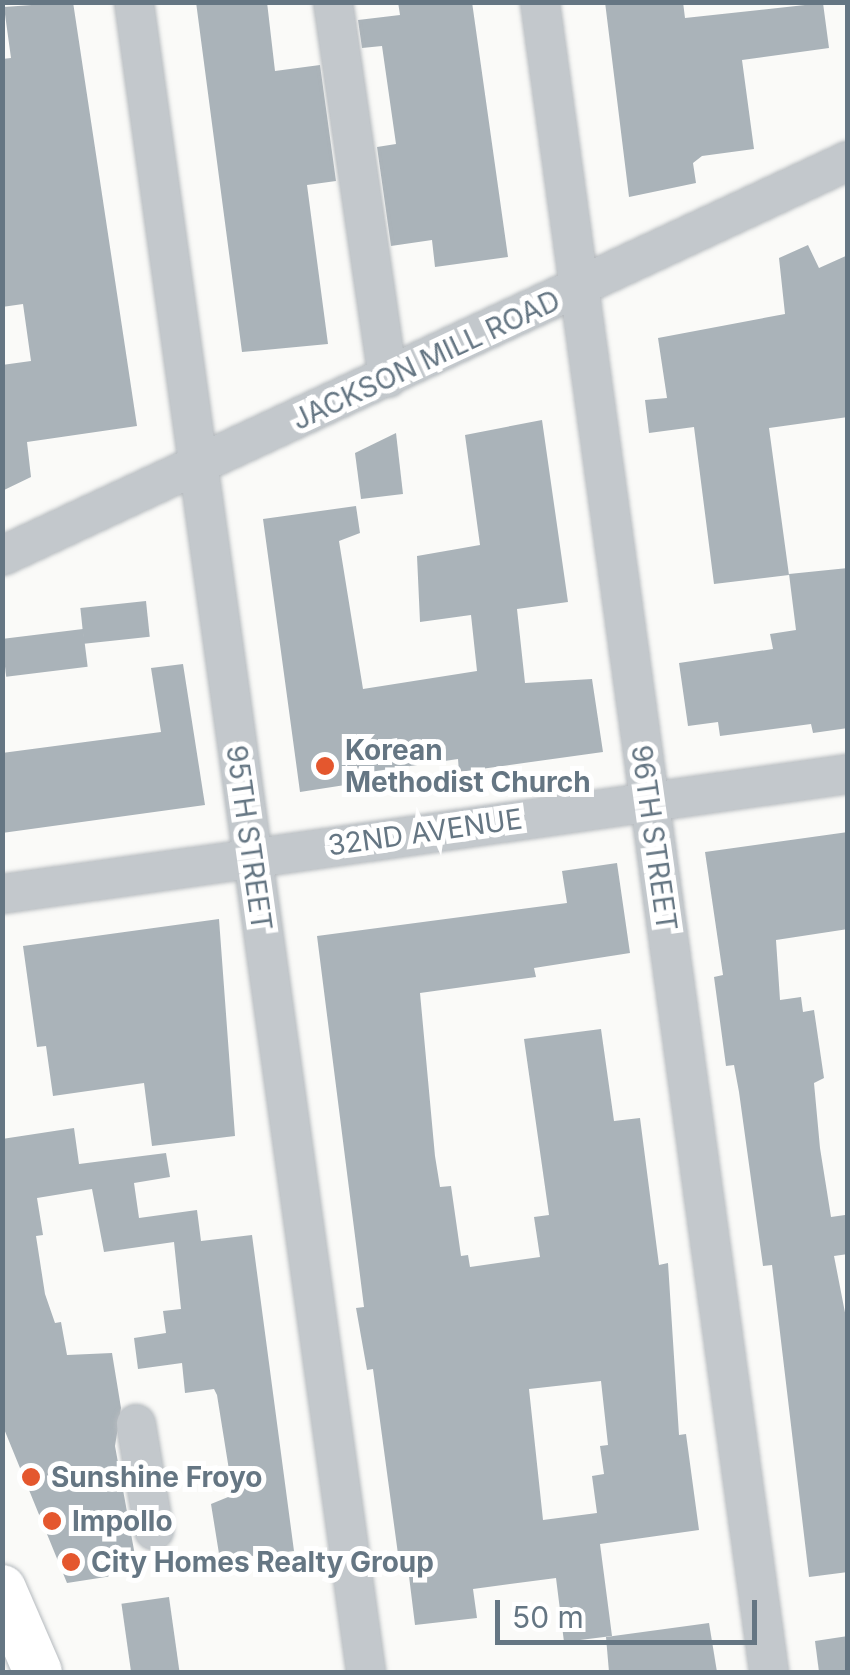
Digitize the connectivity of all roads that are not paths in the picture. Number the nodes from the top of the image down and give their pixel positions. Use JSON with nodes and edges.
{"nodes":[{"id":1,"x":134,"y":2,"type":"edge"},
{"id":2,"x":333,"y":2,"type":"edge"},
{"id":3,"x":540,"y":2,"type":"edge"},
{"id":4,"x":848,"y":161,"type":"edge"},
{"id":5,"x":578,"y":291,"type":"junction"},
{"id":6,"x":388,"y":378,"type":"junction"},
{"id":7,"x":198,"y":465,"type":"junction"},
{"id":8,"x":2,"y":556,"type":"edge"},
{"id":9,"x":848,"y":774,"type":"edge"},
{"id":10,"x":650,"y":802,"type":"junction"},
{"id":11,"x":251,"y":856,"type":"junction"},
{"id":12,"x":2,"y":894,"type":"edge"},
{"id":13,"x":136,"y":1424,"type":"dead end"},
{"id":14,"x":154,"y":1530,"type":"dead end"},
{"id":15,"x":2,"y":1589,"type":"edge"},
{"id":16,"x":38,"y":1672,"type":"edge"},
{"id":17,"x":366,"y":1672,"type":"edge"},
{"id":18,"x":769,"y":1672,"type":"edge"}],
"edges":[{"from":1,"to":7,"type":"street","name":"95TH STREET"},
{"from":2,"to":6,"type":"street"},
{"from":3,"to":5,"type":"street","name":"96TH STREET"},
{"from":4,"to":5,"type":"street","name":"JACKSON MILL ROAD"},
{"from":5,"to":6,"type":"street","name":"JACKSON MILL ROAD"},
{"from":5,"to":10,"type":"street","name":"96TH STREET"},
{"from":6,"to":7,"type":"street","name":"JACKSON MILL ROAD"},
{"from":7,"to":8,"type":"street","name":"JACKSON MILL ROAD"},
{"from":7,"to":11,"type":"street","name":"95TH STREET"},
{"from":9,"to":10,"type":"street","name":"32ND AVENUE"},
{"from":10,"to":11,"type":"street","name":"32ND AVENUE"},
{"from":10,"to":18,"type":"street","name":"96TH STREET"},
{"from":11,"to":12,"type":"street","name":"32ND AVENUE"},
{"from":11,"to":17,"type":"street","name":"95TH STREET"},
{"from":13,"to":14,"type":"street"},
{"from":15,"to":16,"type":"main road"}]}
